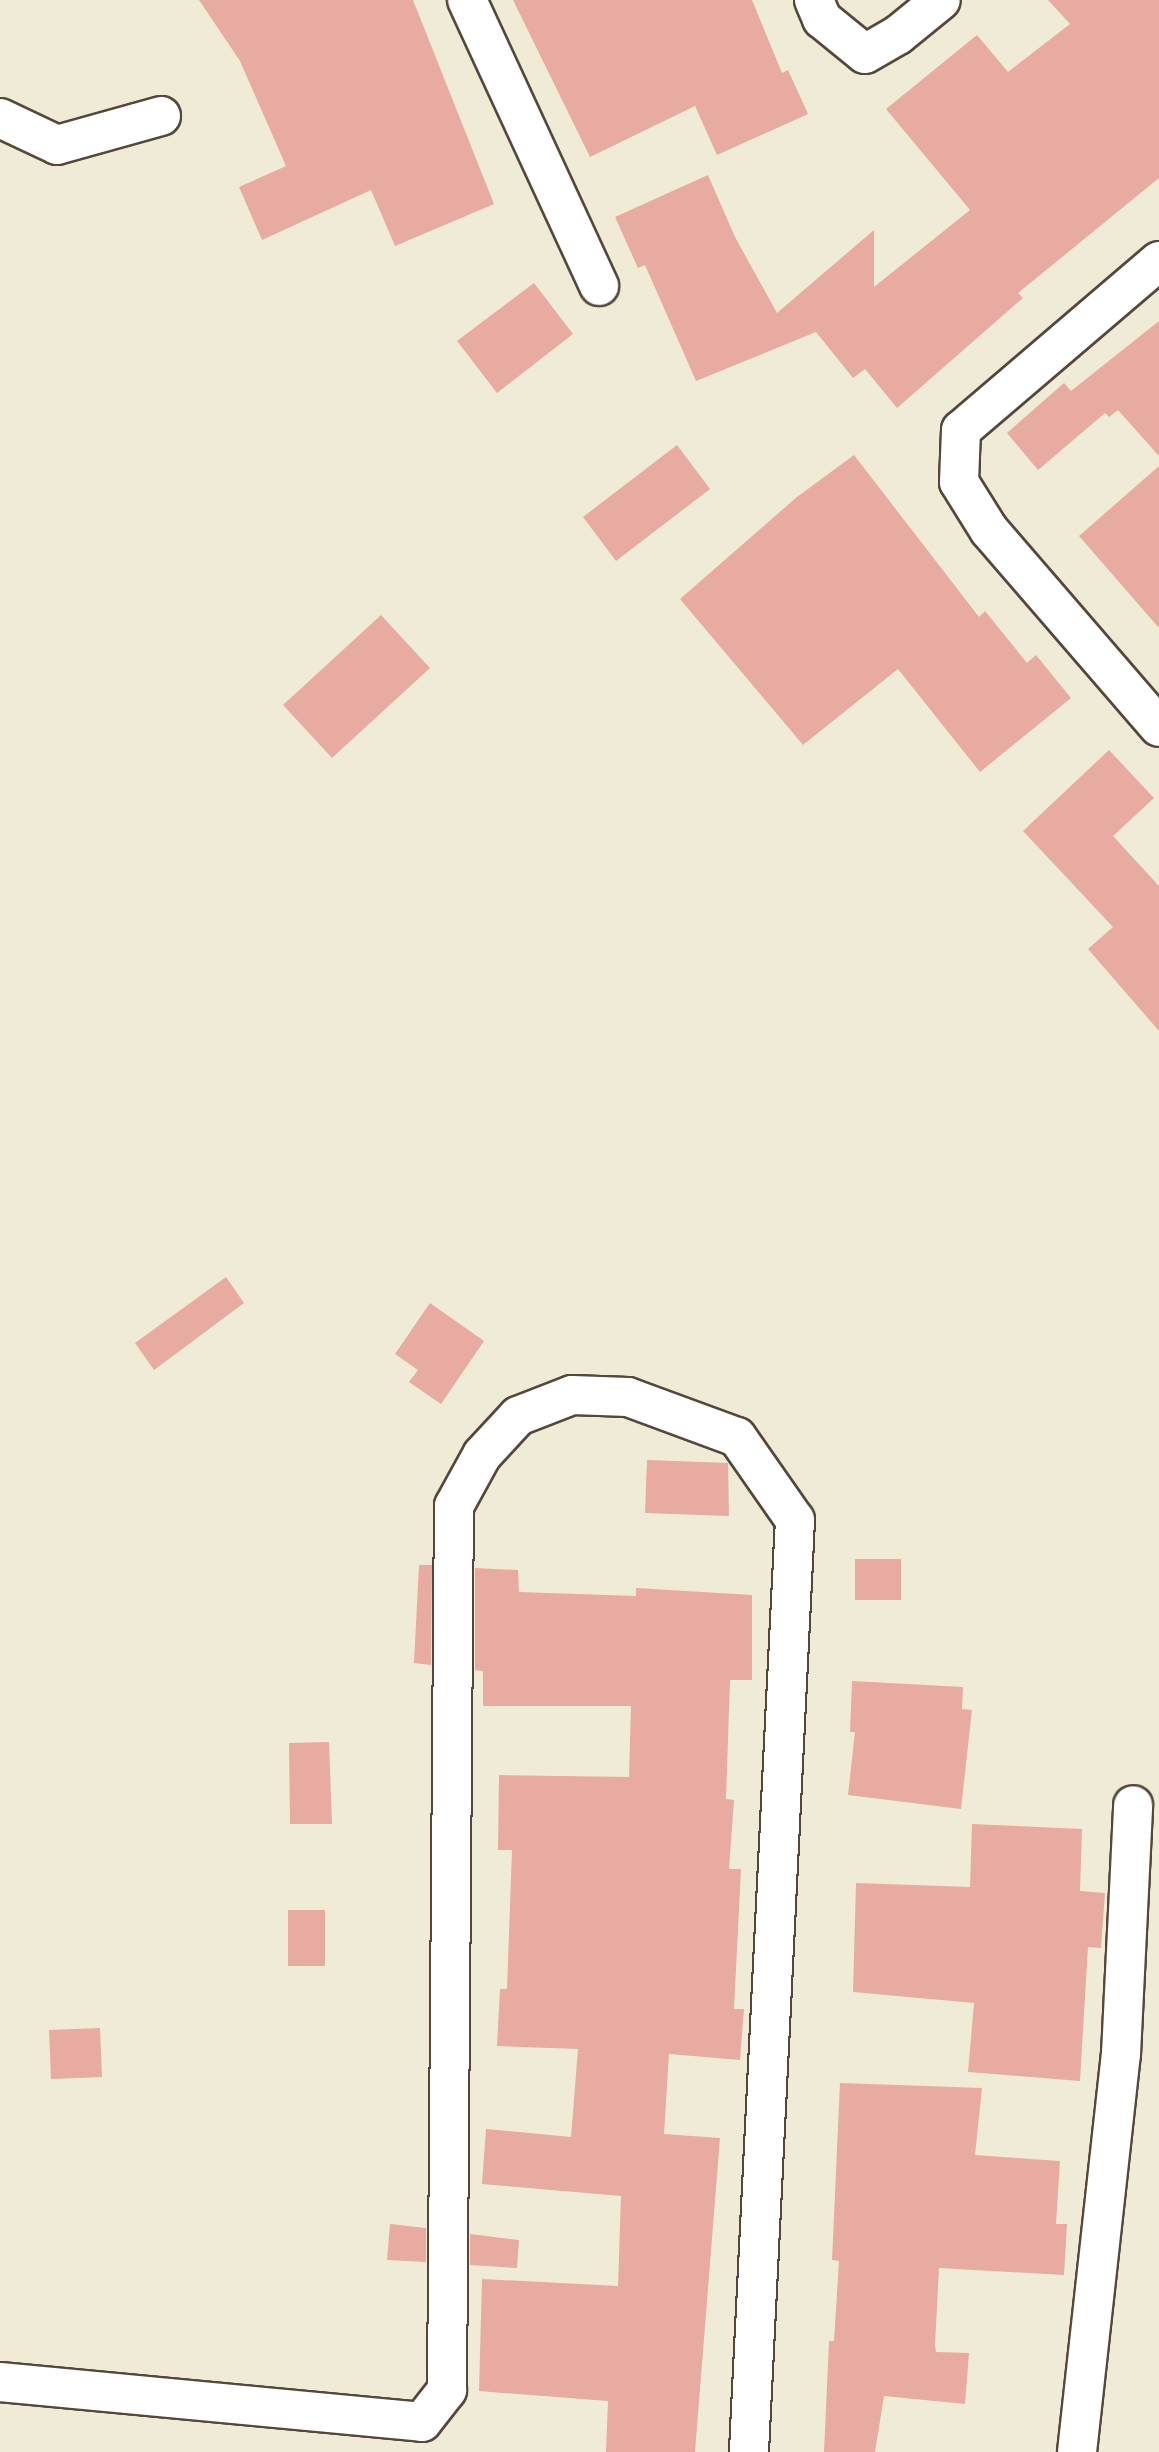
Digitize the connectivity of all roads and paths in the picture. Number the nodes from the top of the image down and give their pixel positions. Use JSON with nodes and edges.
{"nodes":[{"id":1,"x":467,"y":0,"type":"edge"},
{"id":2,"x":814,"y":0,"type":"edge"},
{"id":3,"x":941,"y":0,"type":"edge"},
{"id":4,"x":162,"y":116,"type":"dead end"},
{"id":5,"x":0,"y":118,"type":"edge"},
{"id":6,"x":1159,"y":261,"type":"edge"},
{"id":7,"x":599,"y":286,"type":"dead end"},
{"id":8,"x":1159,"y":727,"type":"edge"},
{"id":9,"x":1133,"y":1805,"type":"dead end"},
{"id":10,"x":0,"y":2382,"type":"edge"},
{"id":11,"x":749,"y":2452,"type":"edge"},
{"id":12,"x":1077,"y":2452,"type":"edge"}],
"edges":[{"from":1,"to":7,"type":"street"},
{"from":2,"to":3,"type":"street"},
{"from":4,"to":5,"type":"street"},
{"from":6,"to":8,"type":"street"},
{"from":9,"to":12,"type":"street"},
{"from":10,"to":11,"type":"street"}]}
